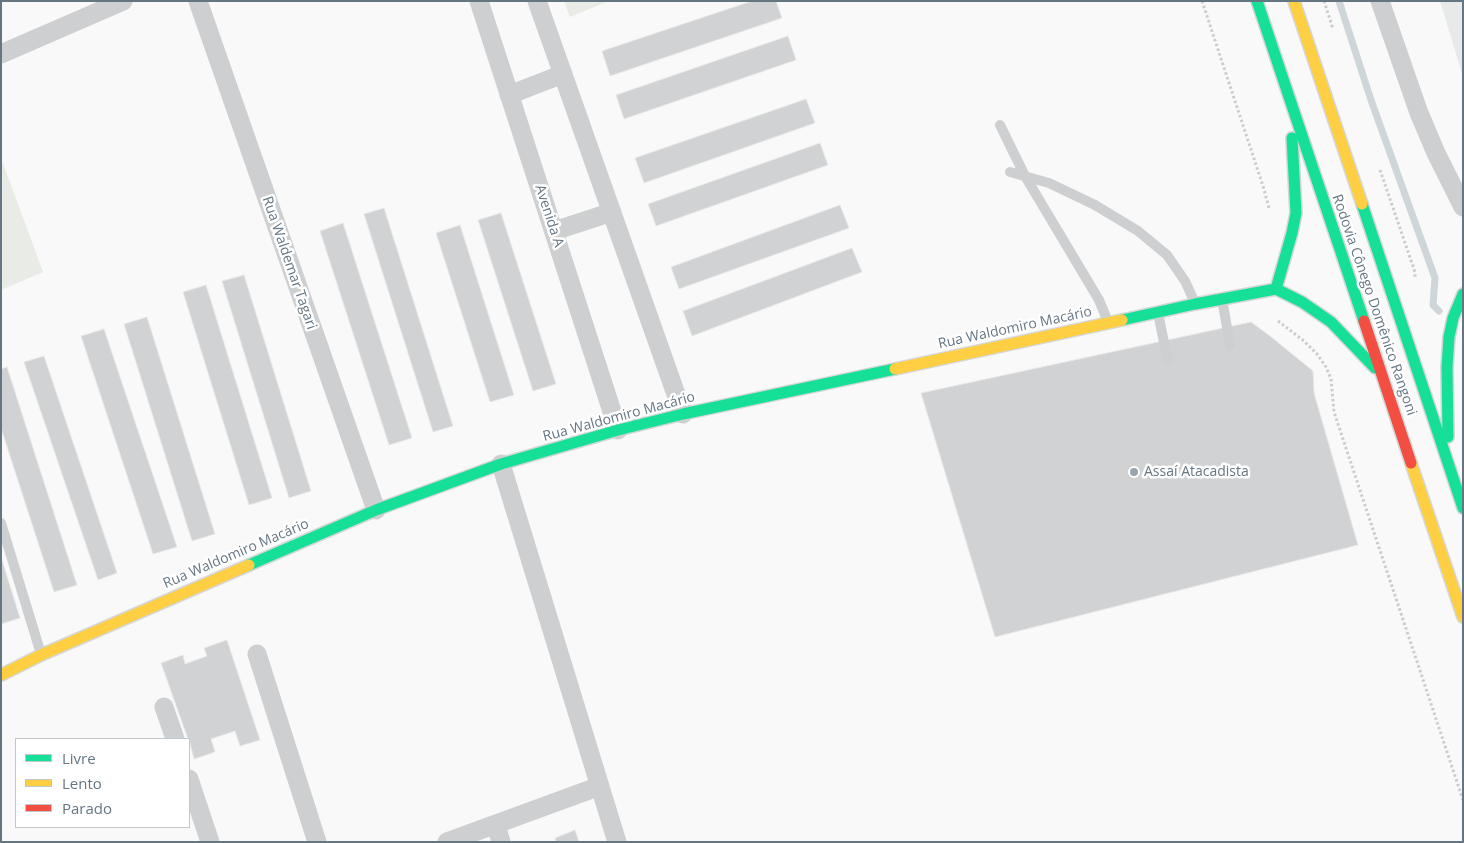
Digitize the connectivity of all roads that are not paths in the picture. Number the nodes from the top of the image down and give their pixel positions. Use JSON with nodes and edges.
{"nodes":[{"id":1,"x":123,"y":1,"type":"edge"},
{"id":2,"x":479,"y":1,"type":"edge"},
{"id":3,"x":537,"y":1,"type":"edge"},
{"id":4,"x":1257,"y":1,"type":"edge"},
{"id":5,"x":1294,"y":1,"type":"edge"},
{"id":6,"x":1380,"y":1,"type":"edge"},
{"id":7,"x":200,"y":9,"type":"edge"},
{"id":8,"x":1,"y":54,"type":"edge"},
{"id":9,"x":563,"y":74,"type":"junction"},
{"id":10,"x":509,"y":95,"type":"junction"},
{"id":11,"x":1288,"y":96,"type":"junction"},
{"id":12,"x":1000,"y":125,"type":"dead end"},
{"id":13,"x":1010,"y":172,"type":"dead end"},
{"id":14,"x":1025,"y":176,"type":"junction"},
{"id":15,"x":1463,"y":207,"type":"edge"},
{"id":16,"x":612,"y":212,"type":"junction"},
{"id":17,"x":554,"y":231,"type":"junction"},
{"id":18,"x":1276,"y":289,"type":"junction"},
{"id":19,"x":1463,"y":294,"type":"edge"},
{"id":20,"x":1222,"y":299,"type":"junction"},
{"id":21,"x":1195,"y":304,"type":"junction"},
{"id":22,"x":1158,"y":312,"type":"junction"},
{"id":23,"x":1109,"y":323,"type":"junction"},
{"id":24,"x":1230,"y":345,"type":"dead end"},
{"id":25,"x":1168,"y":362,"type":"dead end"},
{"id":26,"x":1382,"y":377,"type":"junction"},
{"id":27,"x":682,"y":414,"type":"junction"},
{"id":28,"x":618,"y":430,"type":"junction"},
{"id":29,"x":502,"y":464,"type":"junction"},
{"id":30,"x":1449,"y":466,"type":"junction"},
{"id":31,"x":1463,"y":508,"type":"edge"},
{"id":32,"x":376,"y":510,"type":"junction"},
{"id":33,"x":1,"y":523,"type":"edge"},
{"id":34,"x":1463,"y":617,"type":"edge"},
{"id":35,"x":257,"y":654,"type":"dead end"},
{"id":36,"x":41,"y":655,"type":"junction"},
{"id":37,"x":1,"y":675,"type":"edge"},
{"id":38,"x":164,"y":708,"type":"dead end"},
{"id":39,"x":175,"y":738,"type":"edge"},
{"id":40,"x":190,"y":782,"type":"edge"},
{"id":41,"x":600,"y":786,"type":"junction"},
{"id":42,"x":499,"y":833,"type":"edge"},
{"id":43,"x":210,"y":842,"type":"edge"},
{"id":44,"x":316,"y":842,"type":"edge"},
{"id":45,"x":447,"y":842,"type":"edge"},
{"id":46,"x":617,"y":842,"type":"edge"}],
"edges":[{"from":1,"to":8,"type":"street"},
{"from":2,"to":10,"type":"street","name":"Avenida A"},
{"from":3,"to":9,"type":"street"},
{"from":4,"to":11,"type":"main road","name":"Rodovia Cônego Domênico Rangoni"},
{"from":5,"to":30,"type":"main road","name":"Rodovia Cônego Domênico Rangoni"},
{"from":6,"to":15,"type":"street"},
{"from":7,"to":32,"type":"street","name":"Rua Waldemar Tagari"},
{"from":9,"to":10,"type":"street"},
{"from":9,"to":16,"type":"street"},
{"from":10,"to":17,"type":"street","name":"Avenida A"},
{"from":11,"to":18,"type":"main road"},
{"from":11,"to":26,"type":"main road","name":"Rodovia Cônego Domênico Rangoni"},
{"from":12,"to":14,"type":"lane"},
{"from":13,"to":14,"type":"lane"},
{"from":14,"to":21,"type":"lane"},
{"from":14,"to":23,"type":"lane"},
{"from":16,"to":17,"type":"street"},
{"from":16,"to":27,"type":"street"},
{"from":17,"to":28,"type":"street","name":"Avenida A"},
{"from":18,"to":20,"type":"main road","name":"Rua Waldomiro Macário"},
{"from":18,"to":26,"type":"main road"},
{"from":19,"to":30,"type":"main road"},
{"from":20,"to":21,"type":"main road","name":"Rua Waldomiro Macário"},
{"from":20,"to":24,"type":"lane"},
{"from":21,"to":22,"type":"main road","name":"Rua Waldomiro Macário"},
{"from":22,"to":23,"type":"main road","name":"Rua Waldomiro Macário"},
{"from":22,"to":25,"type":"lane"},
{"from":23,"to":27,"type":"main road","name":"Rua Waldomiro Macário"},
{"from":26,"to":34,"type":"main road","name":"Rodovia Cônego Domênico Rangoni"},
{"from":27,"to":28,"type":"main road","name":"Rua Waldomiro Macário"},
{"from":28,"to":29,"type":"main road","name":"Rua Waldomiro Macário"},
{"from":29,"to":32,"type":"main road","name":"Rua Waldomiro Macário"},
{"from":29,"to":41,"type":"street"},
{"from":30,"to":31,"type":"main road","name":"Rodovia Cônego Domênico Rangoni"},
{"from":32,"to":36,"type":"main road","name":"Rua Waldomiro Macário"},
{"from":33,"to":36,"type":"lane"},
{"from":35,"to":44,"type":"street"},
{"from":36,"to":37,"type":"main road","name":"Rua Waldomiro Macário"},
{"from":38,"to":39,"type":"street"},
{"from":40,"to":43,"type":"street"},
{"from":41,"to":42,"type":"street"},
{"from":41,"to":46,"type":"street"},
{"from":42,"to":45,"type":"street"}]}
